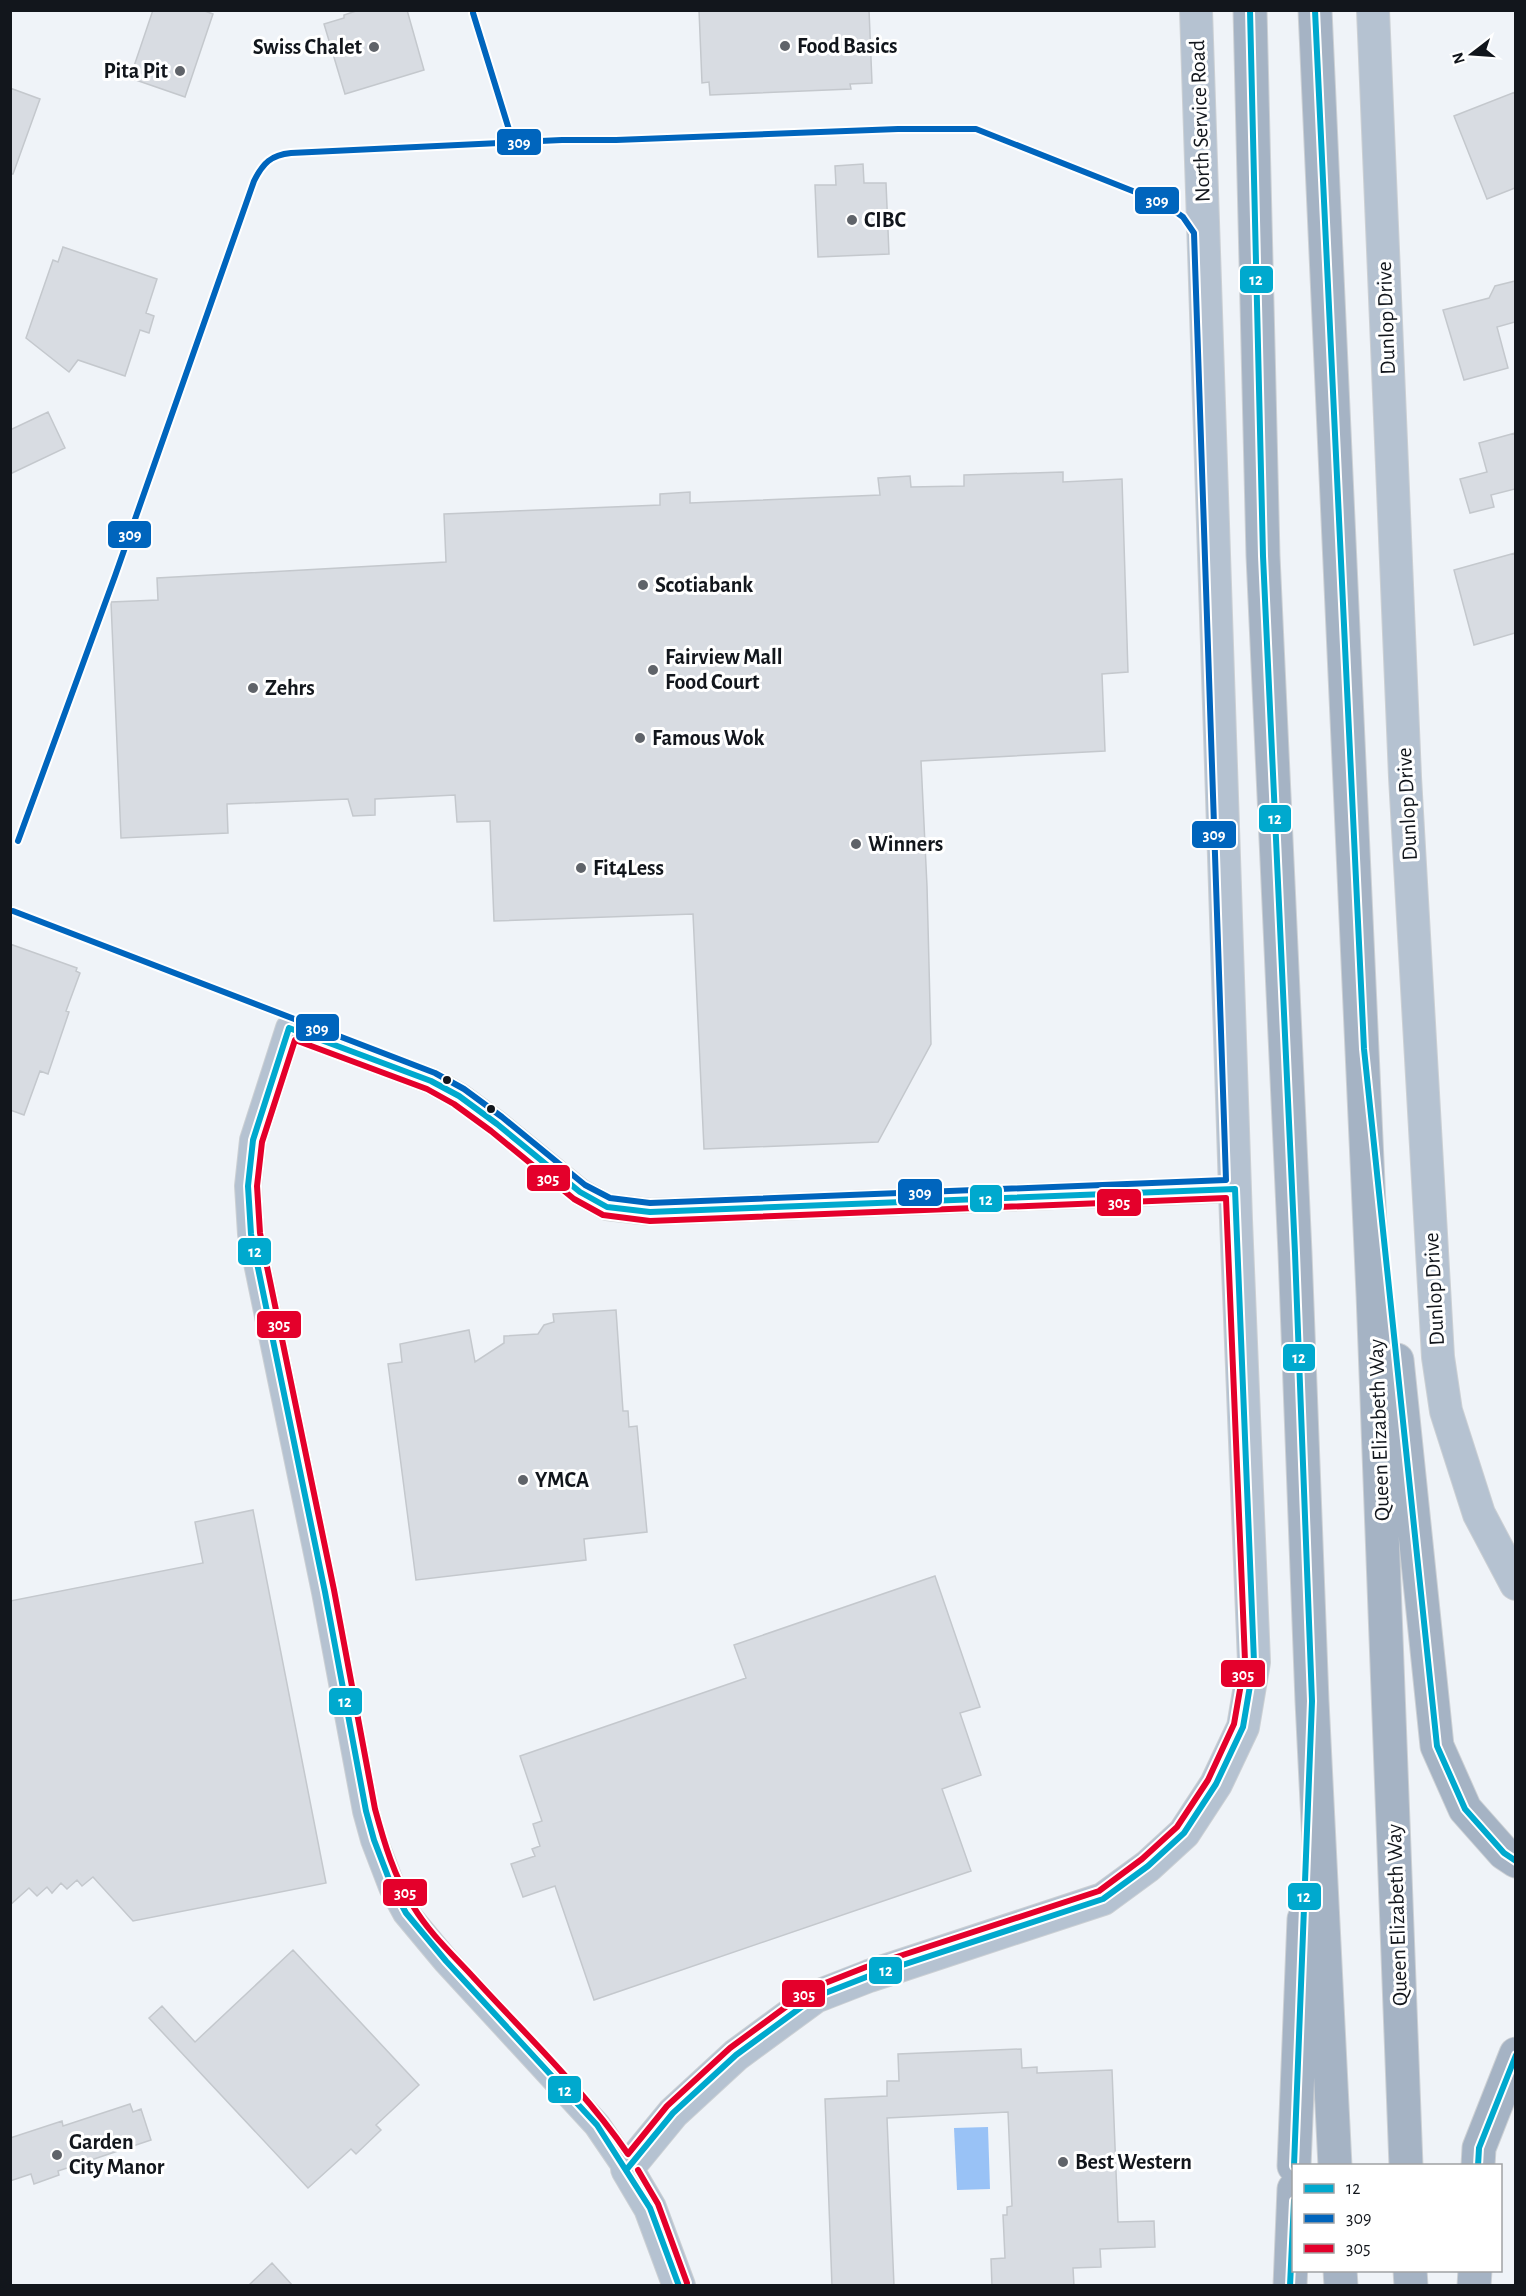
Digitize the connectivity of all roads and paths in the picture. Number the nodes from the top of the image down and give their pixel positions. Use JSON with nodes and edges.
{"nodes":[{"id":1,"x":1196,"y":10,"type":"edge"},
{"id":2,"x":1250,"y":10,"type":"edge"},
{"id":3,"x":1315,"y":10,"type":"edge"},
{"id":4,"x":1374,"y":10,"type":"edge"},
{"id":5,"x":1364,"y":1048,"type":"junction"},
{"id":6,"x":1236,"y":1189,"type":"junction"},
{"id":7,"x":1515,"y":1583,"type":"edge"},
{"id":8,"x":1312,"y":1701,"type":"junction"},
{"id":9,"x":1515,"y":1861,"type":"edge"},
{"id":10,"x":1515,"y":2054,"type":"edge"},
{"id":11,"x":1294,"y":2164,"type":"edge"},
{"id":12,"x":1335,"y":2164,"type":"edge"},
{"id":13,"x":1406,"y":2164,"type":"edge"},
{"id":14,"x":1478,"y":2164,"type":"edge"},
{"id":15,"x":627,"y":2169,"type":"junction"},
{"id":16,"x":1292,"y":2221,"type":"edge"},
{"id":17,"x":679,"y":2286,"type":"edge"},
{"id":18,"x":1290,"y":2286,"type":"edge"}],
"edges":[{"from":1,"to":6,"type":"street","name":"North Service Road"},
{"from":2,"to":8,"type":"highway"},
{"from":3,"to":5,"type":"highway","name":"Queen Elizabeth Way"},
{"from":4,"to":7,"type":"street","name":"Dunlop Drive"},
{"from":5,"to":9,"type":"highway"},
{"from":5,"to":13,"type":"highway","name":"Queen Elizabeth Way"},
{"from":6,"to":15,"type":"street","name":"North Service Road"},
{"from":6,"to":15,"type":"street"},
{"from":8,"to":11,"type":"highway"},
{"from":8,"to":12,"type":"highway"},
{"from":10,"to":14,"type":"highway"},
{"from":15,"to":17,"type":"street"},
{"from":16,"to":18,"type":"highway"}]}
